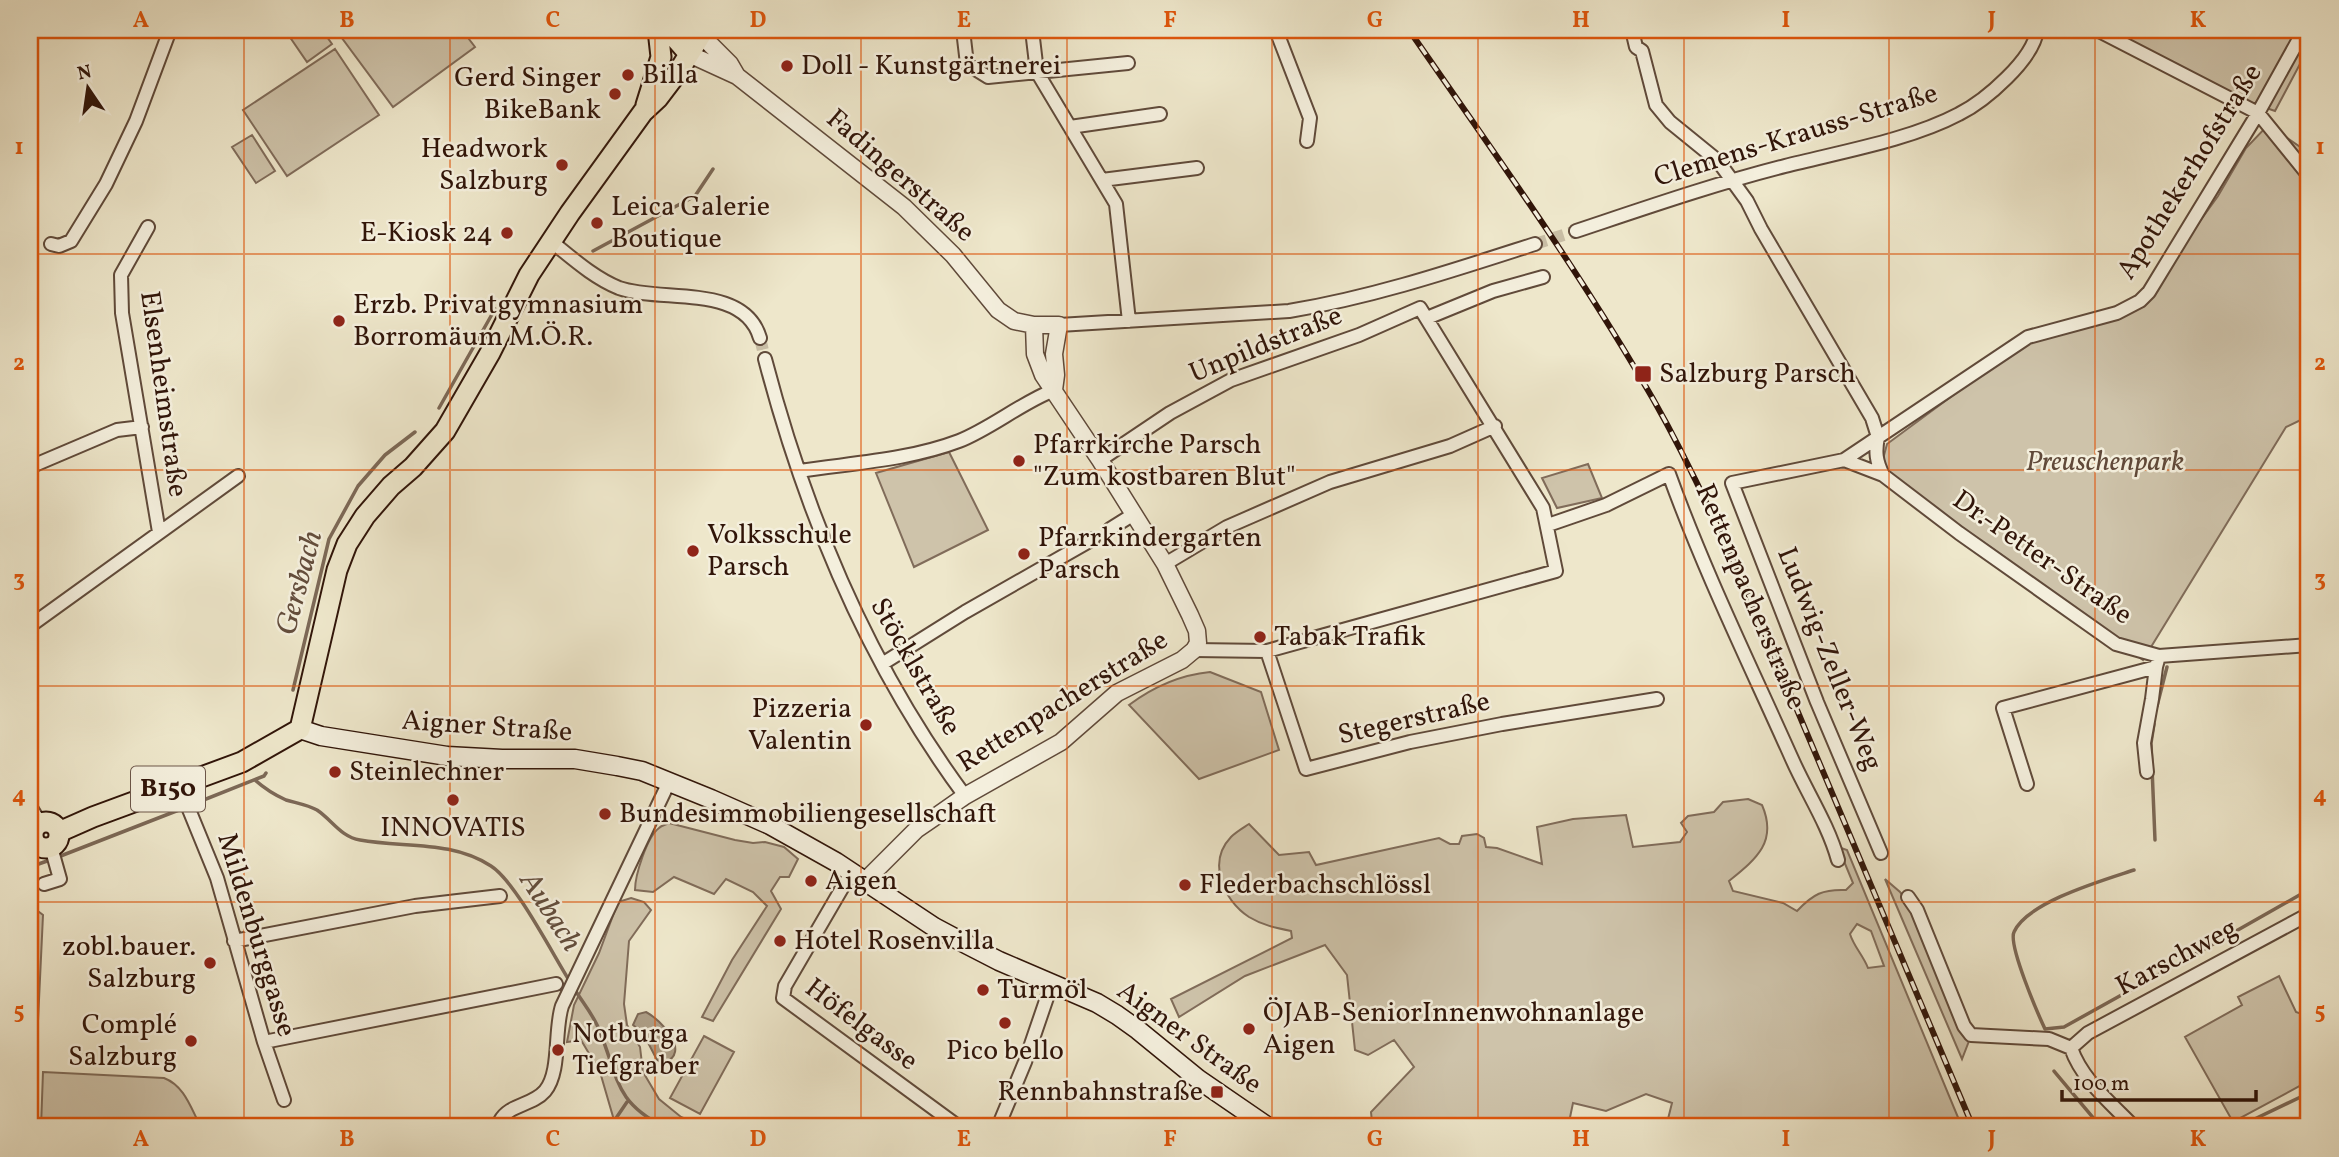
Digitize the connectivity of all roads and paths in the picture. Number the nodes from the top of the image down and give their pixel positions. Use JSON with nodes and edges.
{"nodes":[{"id":1,"x":170,"y":30,"type":"edge"},
{"id":2,"x":658,"y":30,"type":"edge"},
{"id":3,"x":668,"y":30,"type":"edge"},
{"id":4,"x":964,"y":30,"type":"edge"},
{"id":5,"x":1032,"y":30,"type":"edge"},
{"id":6,"x":1276,"y":30,"type":"edge"},
{"id":7,"x":1632,"y":30,"type":"edge"},
{"id":8,"x":2037,"y":30,"type":"edge"},
{"id":9,"x":2097,"y":30,"type":"edge"},
{"id":10,"x":2304,"y":30,"type":"edge"},
{"id":11,"x":703,"y":31,"type":"edge"},
{"id":12,"x":689,"y":54,"type":"junction"},
{"id":13,"x":1128,"y":63,"type":"dead end"},
{"id":14,"x":1037,"y":72,"type":"junction"},
{"id":15,"x":737,"y":76,"type":"junction"},
{"id":16,"x":643,"y":113,"type":"junction"},
{"id":17,"x":2258,"y":113,"type":"junction"},
{"id":18,"x":1160,"y":114,"type":"dead end"},
{"id":19,"x":1070,"y":127,"type":"junction"},
{"id":20,"x":1307,"y":141,"type":"dead end"},
{"id":21,"x":1197,"y":168,"type":"dead end"},
{"id":22,"x":2309,"y":176,"type":"edge"},
{"id":23,"x":1102,"y":180,"type":"junction"},
{"id":24,"x":1732,"y":180,"type":"junction"},
{"id":25,"x":148,"y":227,"type":"dead end"},
{"id":26,"x":1576,"y":230,"type":"tunnel mouth"},
{"id":27,"x":551,"y":242,"type":"junction"},
{"id":28,"x":51,"y":244,"type":"dead end"},
{"id":29,"x":1535,"y":244,"type":"tunnel mouth"},
{"id":30,"x":1544,"y":277,"type":"dead end"},
{"id":31,"x":1424,"y":313,"type":"junction"},
{"id":32,"x":1129,"y":321,"type":"junction"},
{"id":33,"x":1034,"y":325,"type":"junction"},
{"id":34,"x":1059,"y":326,"type":"junction"},
{"id":35,"x":760,"y":338,"type":"tunnel mouth"},
{"id":36,"x":765,"y":359,"type":"tunnel mouth"},
{"id":37,"x":1054,"y":390,"type":"junction"},
{"id":38,"x":1494,"y":426,"type":"junction"},
{"id":39,"x":142,"y":427,"type":"junction"},
{"id":40,"x":1878,"y":438,"type":"junction"},
{"id":41,"x":1100,"y":460,"type":"junction"},
{"id":42,"x":1844,"y":460,"type":"junction"},
{"id":43,"x":30,"y":467,"type":"edge"},
{"id":44,"x":800,"y":471,"type":"junction"},
{"id":45,"x":1883,"y":475,"type":"junction"},
{"id":46,"x":238,"y":476,"type":"dead end"},
{"id":47,"x":1134,"y":514,"type":"junction"},
{"id":48,"x":1548,"y":525,"type":"junction"},
{"id":49,"x":1110,"y":529,"type":"dead end"},
{"id":50,"x":159,"y":533,"type":"junction"},
{"id":51,"x":1093,"y":539,"type":"dead end"},
{"id":52,"x":1165,"y":564,"type":"junction"},
{"id":53,"x":30,"y":626,"type":"edge"},
{"id":54,"x":2309,"y":645,"type":"edge"},
{"id":55,"x":1194,"y":650,"type":"junction"},
{"id":56,"x":1267,"y":651,"type":"junction"},
{"id":57,"x":2157,"y":661,"type":"junction"},
{"id":58,"x":882,"y":664,"type":"junction"},
{"id":59,"x":1657,"y":699,"type":"dead end"},
{"id":60,"x":300,"y":729,"type":"junction"},
{"id":61,"x":2147,"y":772,"type":"dead end"},
{"id":62,"x":669,"y":782,"type":"junction"},
{"id":63,"x":2027,"y":784,"type":"dead end"},
{"id":64,"x":181,"y":790,"type":"junction"},
{"id":65,"x":965,"y":796,"type":"junction"},
{"id":66,"x":32,"y":819,"type":"edge"},
{"id":67,"x":55,"y":849,"type":"junction"},
{"id":68,"x":1881,"y":853,"type":"dead end"},
{"id":69,"x":1838,"y":860,"type":"dead end"},
{"id":70,"x":859,"y":876,"type":"junction"},
{"id":71,"x":44,"y":884,"type":"dead end"},
{"id":72,"x":500,"y":896,"type":"dead end"},
{"id":73,"x":1909,"y":897,"type":"dead end"},
{"id":74,"x":2309,"y":914,"type":"edge"},
{"id":75,"x":233,"y":941,"type":"junction"},
{"id":76,"x":1052,"y":983,"type":"junction"},
{"id":77,"x":556,"y":984,"type":"dead end"},
{"id":78,"x":264,"y":1042,"type":"junction"},
{"id":79,"x":2071,"y":1048,"type":"junction"},
{"id":80,"x":284,"y":1100,"type":"dead end"},
{"id":81,"x":500,"y":1121,"type":"dead end"},
{"id":82,"x":959,"y":1127,"type":"edge"},
{"id":83,"x":998,"y":1127,"type":"edge"},
{"id":84,"x":1268,"y":1127,"type":"edge"},
{"id":85,"x":2134,"y":1127,"type":"edge"}],
"edges":[{"from":1,"to":28,"type":"street"},
{"from":2,"to":16,"type":"main road"},
{"from":3,"to":12,"type":"main road"},
{"from":4,"to":14,"type":"street"},
{"from":5,"to":14,"type":"street"},
{"from":6,"to":20,"type":"street"},
{"from":7,"to":24,"type":"street"},
{"from":8,"to":24,"type":"street","name":"Clemens-Krauss-Straße"},
{"from":9,"to":17,"type":"street"},
{"from":10,"to":17,"type":"street","name":"Apothekerhofstraße"},
{"from":11,"to":12,"type":"main road"},
{"from":11,"to":15,"type":"street","name":"Fadingerstraße"},
{"from":12,"to":15,"type":"street","name":"Fadingerstraße"},
{"from":12,"to":16,"type":"main road"},
{"from":13,"to":14,"type":"street"},
{"from":14,"to":19,"type":"street"},
{"from":15,"to":33,"type":"street","name":"Fadingerstraße"},
{"from":16,"to":27,"type":"main road"},
{"from":17,"to":22,"type":"street"},
{"from":17,"to":40,"type":"street","name":"Apothekerhofstraße"},
{"from":18,"to":19,"type":"street"},
{"from":19,"to":23,"type":"street"},
{"from":21,"to":23,"type":"street"},
{"from":23,"to":32,"type":"street"},
{"from":24,"to":26,"type":"street","name":"Clemens-Krauss-Straße"},
{"from":24,"to":40,"type":"street"},
{"from":25,"to":39,"type":"street","name":"Elsenheimstraße"},
{"from":27,"to":35,"type":"street"},
{"from":27,"to":60,"type":"main road"},
{"from":29,"to":32,"type":"street"},
{"from":30,"to":31,"type":"street"},
{"from":31,"to":38,"type":"street","name":"Rettenpacherstraße"},
{"from":31,"to":41,"type":"street","name":"Unpildstraße"},
{"from":32,"to":34,"type":"street"},
{"from":33,"to":34,"type":"street"},
{"from":33,"to":37,"type":"street"},
{"from":34,"to":37,"type":"street"},
{"from":36,"to":44,"type":"street","name":"Stöcklstraße"},
{"from":37,"to":41,"type":"street"},
{"from":37,"to":44,"type":"street"},
{"from":38,"to":48,"type":"street","name":"Rettenpacherstraße"},
{"from":38,"to":52,"type":"street"},
{"from":39,"to":43,"type":"street"},
{"from":39,"to":50,"type":"street","name":"Elsenheimstraße"},
{"from":40,"to":42,"type":"street","name":"Apothekerhofstraße"},
{"from":40,"to":45,"type":"street"},
{"from":41,"to":47,"type":"street"},
{"from":42,"to":45,"type":"street","name":"Dr.-Petter-Straße"},
{"from":42,"to":68,"type":"street","name":"Ludwig-Zeller-Weg"},
{"from":44,"to":58,"type":"street","name":"Stöcklstraße"},
{"from":45,"to":57,"type":"street","name":"Dr.-Petter-Straße"},
{"from":46,"to":50,"type":"street","name":"Elsenheimstraße"},
{"from":47,"to":49,"type":"street"},
{"from":47,"to":52,"type":"street"},
{"from":48,"to":56,"type":"street","name":"Rettenpacherstraße"},
{"from":48,"to":69,"type":"street","name":"Rettenpacherstraße"},
{"from":50,"to":53,"type":"street","name":"Elsenheimstraße"},
{"from":51,"to":58,"type":"street"},
{"from":52,"to":55,"type":"street"},
{"from":54,"to":57,"type":"street","name":"Dr.-Petter-Straße"},
{"from":55,"to":56,"type":"street","name":"Rettenpacherstraße"},
{"from":55,"to":65,"type":"street","name":"Rettenpacherstraße"},
{"from":56,"to":59,"type":"street","name":"Stegerstraße"},
{"from":57,"to":61,"type":"street"},
{"from":57,"to":63,"type":"street"},
{"from":58,"to":65,"type":"street","name":"Stöcklstraße"},
{"from":60,"to":62,"type":"main road","name":"Aigner Straße"},
{"from":60,"to":64,"type":"main road","number":"B150"},
{"from":62,"to":70,"type":"main road","name":"Aigner Straße"},
{"from":62,"to":81,"type":"street"},
{"from":64,"to":67,"type":"main road","number":"B150"},
{"from":64,"to":75,"type":"street","name":"Mildenburggasse"},
{"from":65,"to":70,"type":"street","name":"Rettenpacherstraße"},
{"from":66,"to":67,"type":"main road"},
{"from":67,"to":71,"type":"street"},
{"from":70,"to":76,"type":"main road","name":"Aigner Straße"},
{"from":70,"to":82,"type":"street","name":"Höfelgasse"},
{"from":72,"to":75,"type":"street"},
{"from":73,"to":79,"type":"street"},
{"from":74,"to":79,"type":"street","name":"Karschweg"},
{"from":75,"to":78,"type":"street","name":"Mildenburggasse"},
{"from":76,"to":83,"type":"street"},
{"from":76,"to":84,"type":"main road","name":"Aigner Straße"},
{"from":77,"to":78,"type":"street"},
{"from":78,"to":80,"type":"street","name":"Mildenburggasse"},
{"from":79,"to":85,"type":"street"}]}
